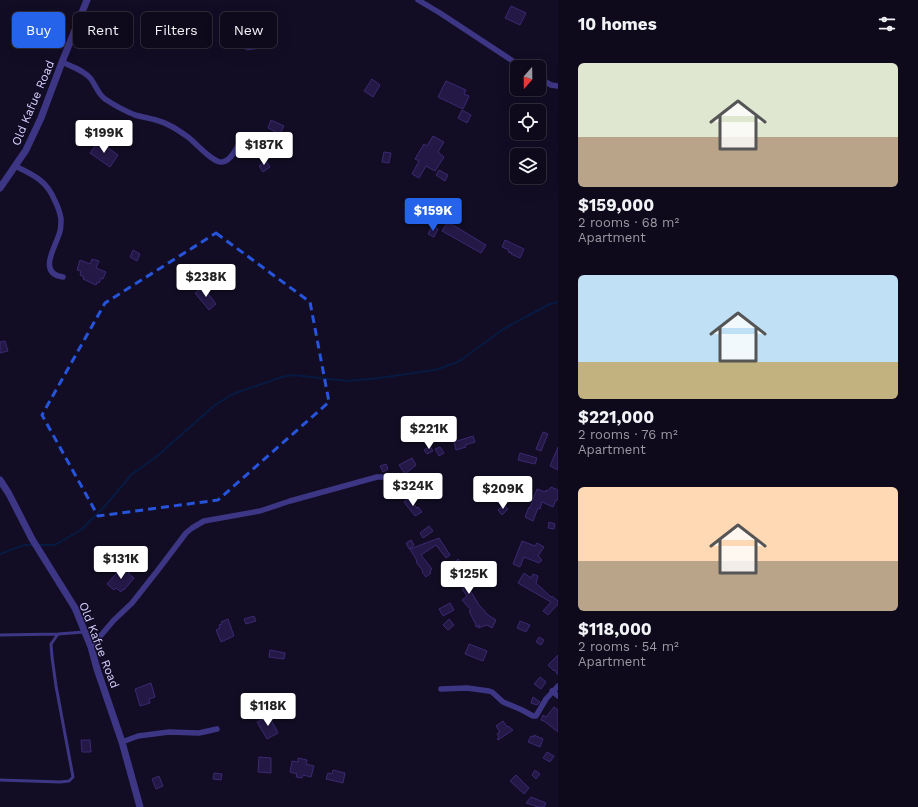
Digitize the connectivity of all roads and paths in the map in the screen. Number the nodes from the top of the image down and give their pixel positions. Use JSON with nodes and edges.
{"nodes":[{"id":1,"x":87,"y":0,"type":"edge"},
{"id":2,"x":418,"y":0,"type":"edge"},
{"id":3,"x":511,"y":60,"type":"edge"},
{"id":4,"x":62,"y":62,"type":"junction"},
{"id":5,"x":546,"y":82,"type":"edge"},
{"id":6,"x":558,"y":86,"type":"edge"},
{"id":7,"x":242,"y":137,"type":"dead end"},
{"id":8,"x":15,"y":166,"type":"junction"},
{"id":9,"x":0,"y":188,"type":"edge"},
{"id":10,"x":63,"y":277,"type":"dead end"},
{"id":11,"x":0,"y":480,"type":"edge"},
{"id":12,"x":422,"y":488,"type":"dead end"},
{"id":13,"x":84,"y":632,"type":"junction"},
{"id":14,"x":58,"y":634,"type":"junction"},
{"id":15,"x":0,"y":635,"type":"edge"},
{"id":16,"x":91,"y":647,"type":"junction"},
{"id":17,"x":558,"y":686,"type":"edge"},
{"id":18,"x":441,"y":689,"type":"dead end"},
{"id":19,"x":552,"y":691,"type":"junction"},
{"id":20,"x":558,"y":696,"type":"edge"},
{"id":21,"x":217,"y":729,"type":"dead end"},
{"id":22,"x":122,"y":742,"type":"junction"},
{"id":23,"x":0,"y":780,"type":"edge"},
{"id":24,"x":140,"y":807,"type":"edge"}],
"edges":[{"from":1,"to":4,"type":"street","name":"Old Kafue Road"},
{"from":2,"to":3,"type":"street"},
{"from":4,"to":7,"type":"street"},
{"from":4,"to":8,"type":"street","name":"Old Kafue Road"},
{"from":5,"to":6,"type":"street"},
{"from":8,"to":9,"type":"street","name":"Old Kafue Road"},
{"from":8,"to":10,"type":"street"},
{"from":11,"to":13,"type":"street","name":"Old Kafue Road"},
{"from":12,"to":16,"type":"street"},
{"from":13,"to":14,"type":"lane"},
{"from":13,"to":16,"type":"street","name":"Old Kafue Road"},
{"from":14,"to":15,"type":"lane"},
{"from":14,"to":23,"type":"lane"},
{"from":16,"to":22,"type":"street","name":"Old Kafue Road"},
{"from":17,"to":19,"type":"street"},
{"from":18,"to":19,"type":"street"},
{"from":19,"to":20,"type":"street"},
{"from":21,"to":22,"type":"street"},
{"from":22,"to":24,"type":"street","name":"Old Kafue Road"}]}
